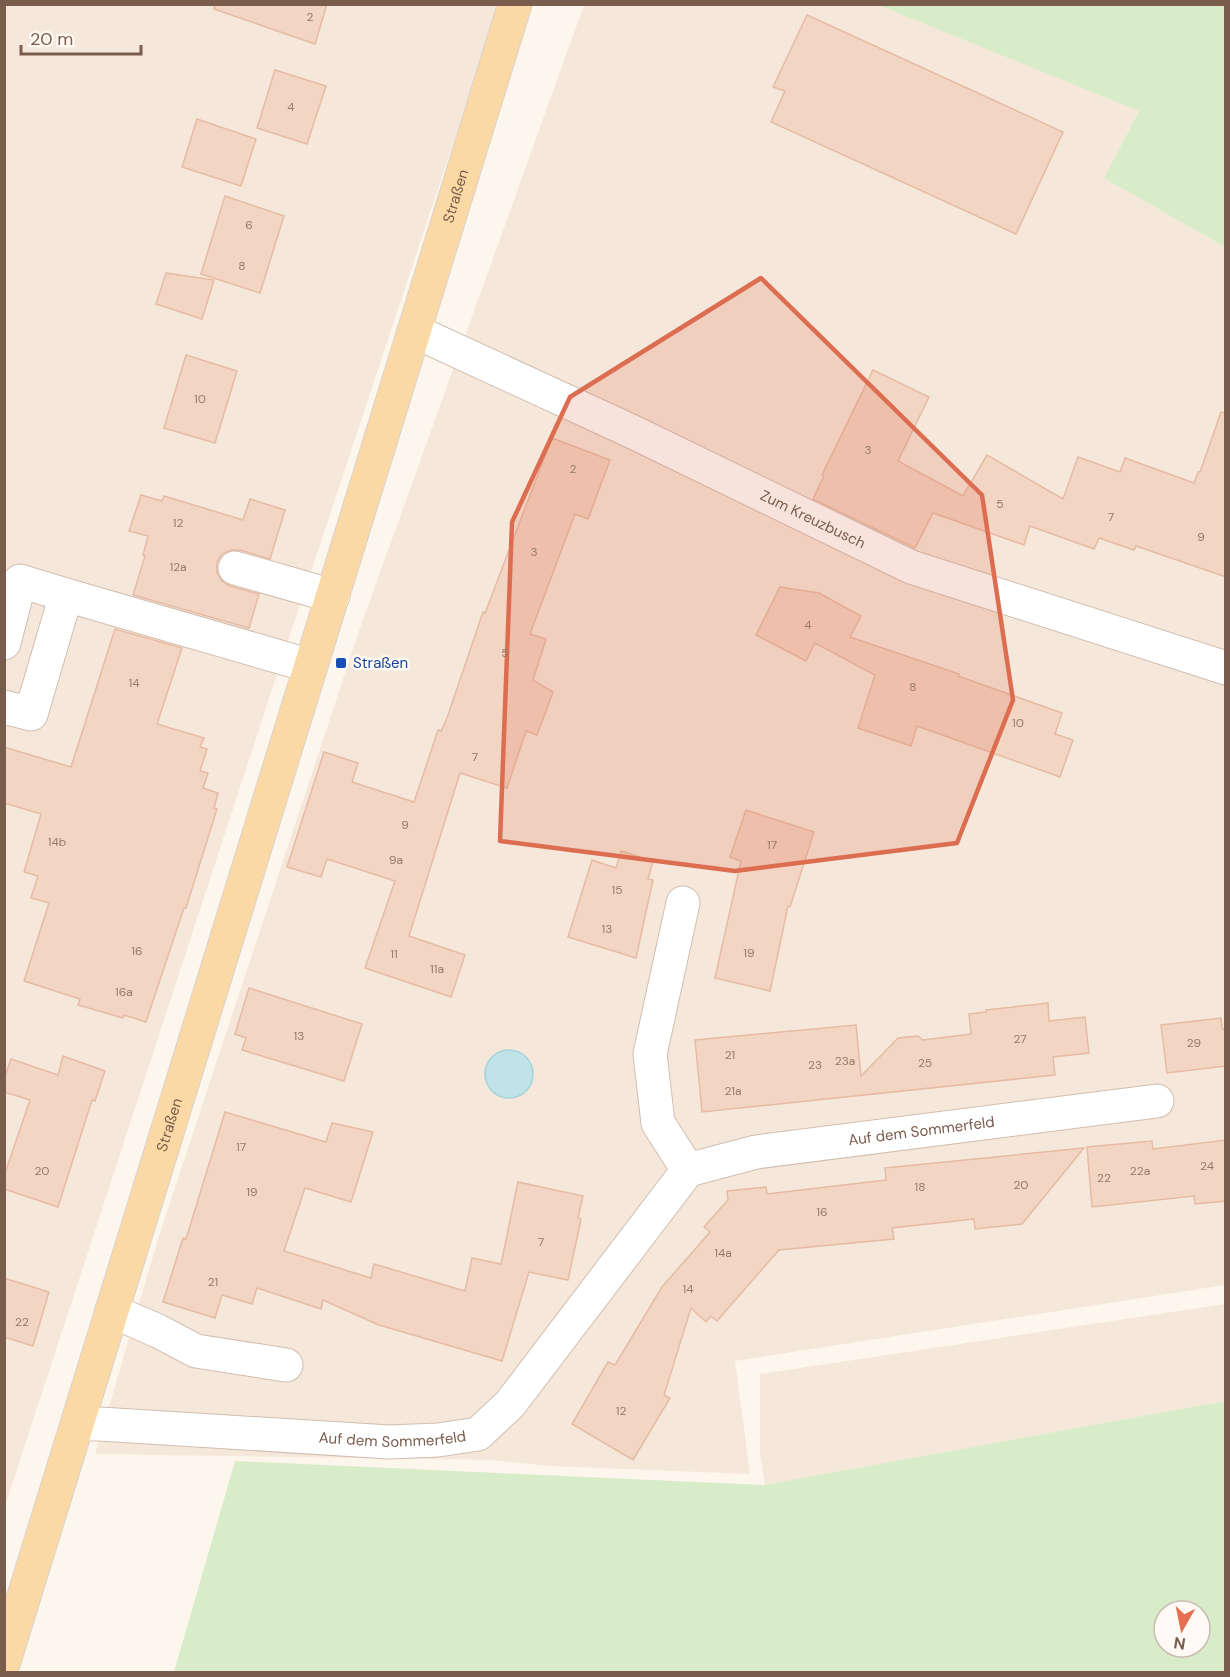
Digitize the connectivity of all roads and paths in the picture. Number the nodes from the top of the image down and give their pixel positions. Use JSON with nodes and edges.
{"nodes":[{"id":1,"x":515,"y":4,"type":"edge"},
{"id":2,"x":414,"y":331,"type":"junction"},
{"id":3,"x":235,"y":568,"type":"dead end"},
{"id":4,"x":66,"y":595,"type":"junction"},
{"id":5,"x":333,"y":596,"type":"junction"},
{"id":6,"x":4,"y":643,"type":"edge"},
{"id":7,"x":311,"y":666,"type":"junction"},
{"id":8,"x":1226,"y":668,"type":"edge"},
{"id":9,"x":4,"y":707,"type":"edge"},
{"id":10,"x":683,"y":903,"type":"dead end"},
{"id":11,"x":1157,"y":1101,"type":"dead end"},
{"id":12,"x":688,"y":1170,"type":"junction"},
{"id":13,"x":112,"y":1311,"type":"junction"},
{"id":14,"x":286,"y":1365,"type":"dead end"},
{"id":15,"x":78,"y":1424,"type":"junction"},
{"id":16,"x":4,"y":1661,"type":"edge"}],
"edges":[{"from":1,"to":2,"type":"main road","name":"Straßen"},
{"from":2,"to":5,"type":"main road","name":"Straßen"},
{"from":2,"to":8,"type":"street","name":"Zum Kreuzbusch"},
{"from":3,"to":5,"type":"street"},
{"from":4,"to":6,"type":"street"},
{"from":4,"to":7,"type":"street"},
{"from":4,"to":9,"type":"street"},
{"from":5,"to":7,"type":"main road","name":"Straßen"},
{"from":7,"to":13,"type":"main road","name":"Straßen"},
{"from":10,"to":12,"type":"street"},
{"from":11,"to":12,"type":"street","name":"Auf dem Sommerfeld"},
{"from":12,"to":15,"type":"street","name":"Auf dem Sommerfeld"},
{"from":13,"to":14,"type":"street"},
{"from":13,"to":15,"type":"main road","name":"Straßen"},
{"from":15,"to":16,"type":"main road","name":"Straßen"}]}
